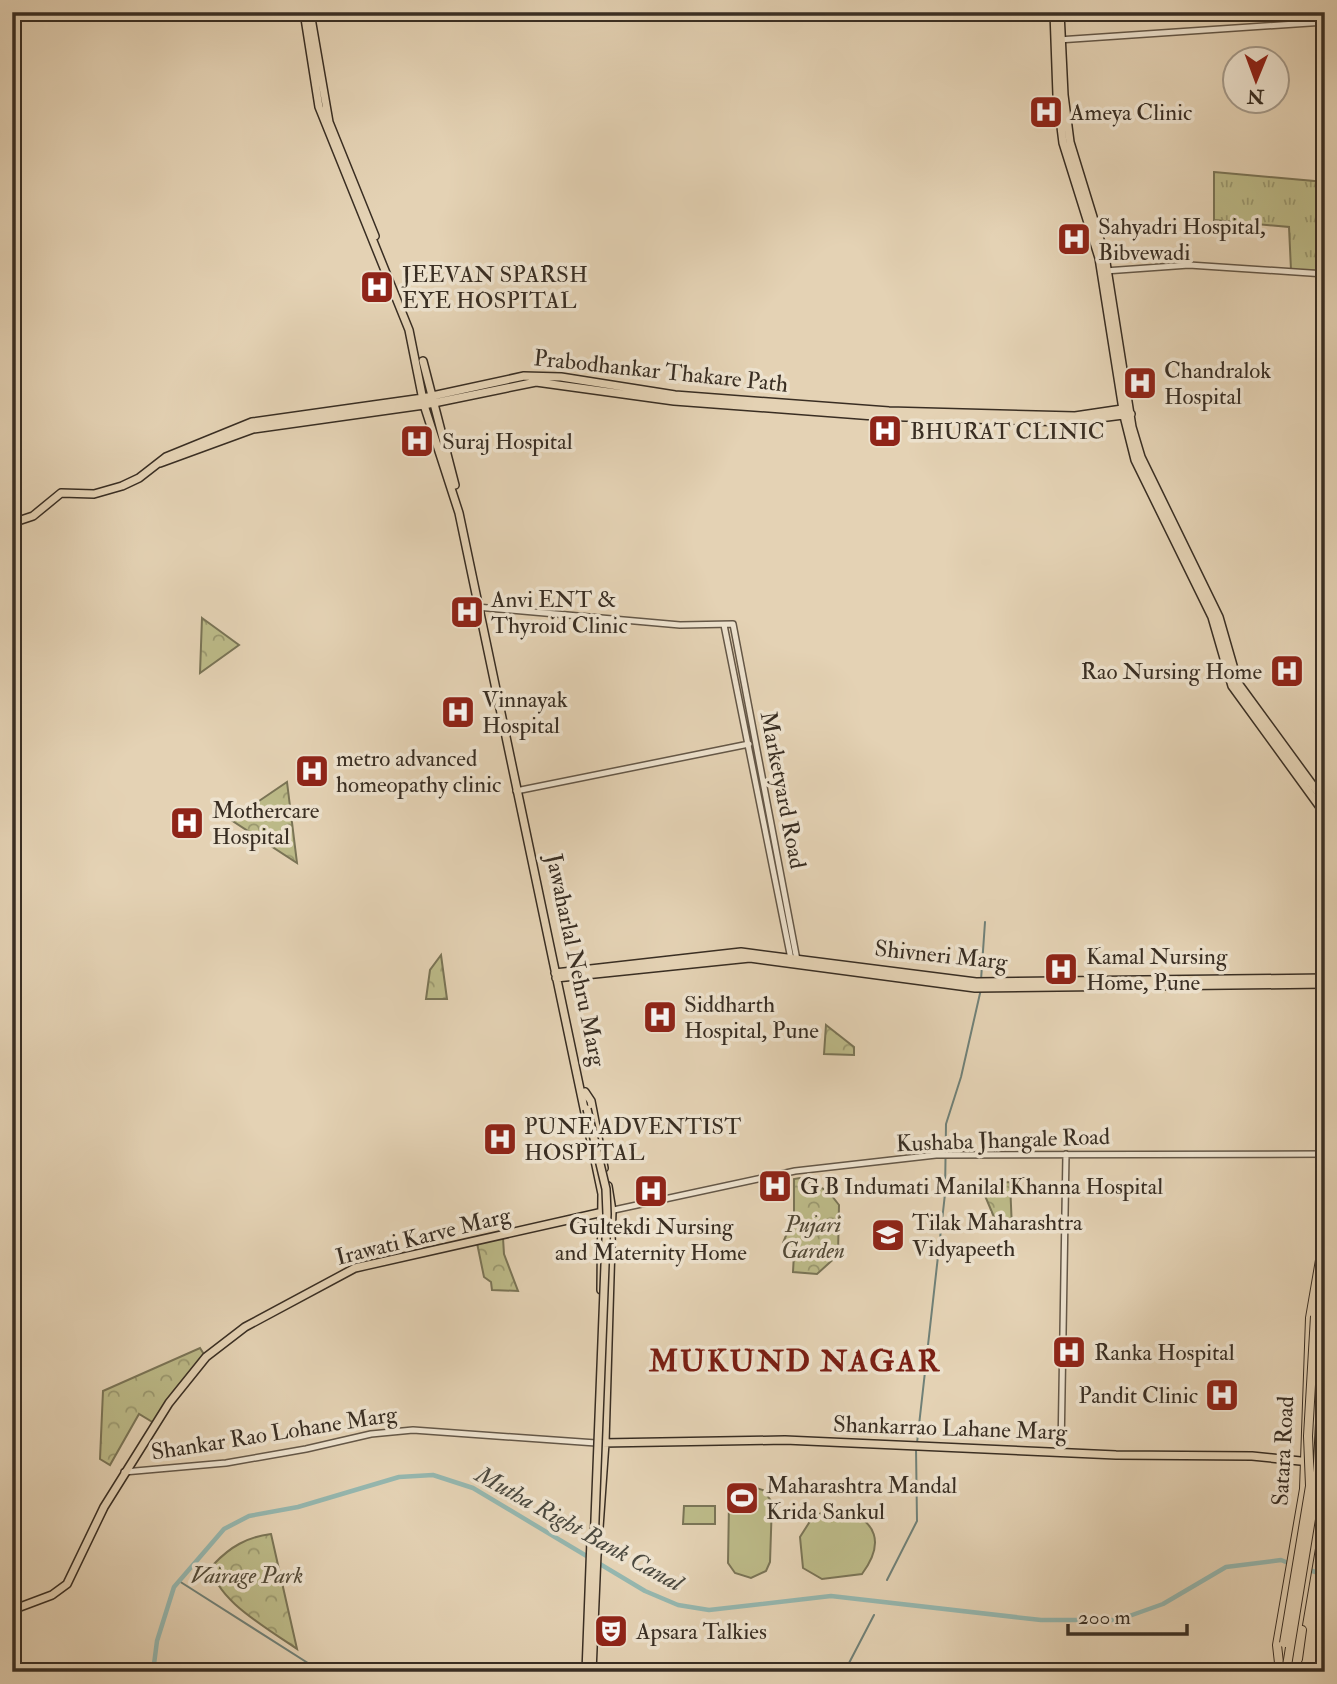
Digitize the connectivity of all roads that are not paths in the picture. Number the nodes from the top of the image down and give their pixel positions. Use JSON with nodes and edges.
{"nodes":[{"id":1,"x":304,"y":12,"type":"edge"},
{"id":2,"x":310,"y":12,"type":"edge"},
{"id":3,"x":1054,"y":12,"type":"edge"},
{"id":4,"x":1060,"y":12,"type":"edge"},
{"id":5,"x":1325,"y":22,"type":"edge"},
{"id":6,"x":1058,"y":40,"type":"junction"},
{"id":7,"x":324,"y":114,"type":"junction"},
{"id":8,"x":1105,"y":271,"type":"junction"},
{"id":9,"x":1325,"y":274,"type":"edge"},
{"id":10,"x":424,"y":379,"type":"junction"},
{"id":11,"x":434,"y":399,"type":"junction"},
{"id":12,"x":424,"y":401,"type":"junction"},
{"id":13,"x":1127,"y":412,"type":"junction"},
{"id":14,"x":454,"y":490,"type":"junction"},
{"id":15,"x":12,"y":523,"type":"edge"},
{"id":16,"x":479,"y":608,"type":"junction"},
{"id":17,"x":724,"y":625,"type":"junction"},
{"id":18,"x":752,"y":743,"type":"junction"},
{"id":19,"x":518,"y":791,"type":"junction"},
{"id":20,"x":1325,"y":802,"type":"edge"},
{"id":21,"x":1325,"y":814,"type":"edge"},
{"id":22,"x":794,"y":960,"type":"junction"},
{"id":23,"x":557,"y":975,"type":"junction"},
{"id":24,"x":1325,"y":978,"type":"edge"},
{"id":25,"x":1325,"y":984,"type":"edge"},
{"id":26,"x":986,"y":985,"type":"junction"},
{"id":27,"x":585,"y":1097,"type":"junction"},
{"id":28,"x":1066,"y":1154,"type":"junction"},
{"id":29,"x":1325,"y":1154,"type":"edge"},
{"id":30,"x":612,"y":1211,"type":"junction"},
{"id":31,"x":603,"y":1212,"type":"junction"},
{"id":32,"x":1325,"y":1231,"type":"edge"},
{"id":33,"x":1322,"y":1296,"type":"edge"},
{"id":34,"x":1320,"y":1315,"type":"edge"},
{"id":35,"x":1324,"y":1345,"type":"edge"},
{"id":36,"x":1325,"y":1399,"type":"edge"},
{"id":37,"x":596,"y":1443,"type":"junction"},
{"id":38,"x":605,"y":1443,"type":"junction"},
{"id":39,"x":1061,"y":1451,"type":"junction"},
{"id":40,"x":1304,"y":1464,"type":"junction"},
{"id":41,"x":1324,"y":1466,"type":"edge"},
{"id":42,"x":124,"y":1472,"type":"junction"},
{"id":43,"x":593,"y":1550,"type":"junction"},
{"id":44,"x":593,"y":1574,"type":"junction"},
{"id":45,"x":12,"y":1610,"type":"edge"},
{"id":46,"x":1280,"y":1658,"type":"junction"},
{"id":47,"x":586,"y":1672,"type":"edge"},
{"id":48,"x":592,"y":1672,"type":"edge"},
{"id":49,"x":868,"y":1672,"type":"edge"},
{"id":50,"x":969,"y":1672,"type":"edge"},
{"id":51,"x":1280,"y":1672,"type":"edge"},
{"id":52,"x":1290,"y":1672,"type":"edge"}],
"edges":[{"from":1,"to":7,"type":"main road"},
{"from":2,"to":7,"type":"main road"},
{"from":3,"to":6,"type":"main road"},
{"from":4,"to":6,"type":"main road"},
{"from":5,"to":6,"type":"street"},
{"from":6,"to":8,"type":"main road"},
{"from":7,"to":10,"type":"main road"},
{"from":8,"to":9,"type":"street"},
{"from":8,"to":13,"type":"main road"},
{"from":10,"to":11,"type":"main road","name":"Jawaharlal Nehru Marg"},
{"from":10,"to":12,"type":"main road","name":"Jawaharlal Nehru Marg"},
{"from":11,"to":12,"type":"main road","name":"Prabodhankar Thakare Path"},
{"from":11,"to":13,"type":"main road","name":"Prabodhankar Thakare Path"},
{"from":11,"to":14,"type":"main road","name":"Jawaharlal Nehru Marg"},
{"from":12,"to":14,"type":"main road","name":"Jawaharlal Nehru Marg"},
{"from":12,"to":15,"type":"main road","name":"Prabodhankar Thakare Path"},
{"from":13,"to":20,"type":"main road"},
{"from":13,"to":21,"type":"main road"},
{"from":14,"to":16,"type":"main road","name":"Jawaharlal Nehru Marg"},
{"from":16,"to":17,"type":"street"},
{"from":16,"to":19,"type":"main road","name":"Jawaharlal Nehru Marg"},
{"from":17,"to":18,"type":"street","name":"Marketyard Road"},
{"from":17,"to":18,"type":"street","name":"Marketyard Road"},
{"from":18,"to":19,"type":"street"},
{"from":18,"to":22,"type":"street","name":"Marketyard Road"},
{"from":19,"to":23,"type":"main road","name":"Jawaharlal Nehru Marg"},
{"from":22,"to":23,"type":"main road","name":"Shivneri Marg"},
{"from":22,"to":26,"type":"main road","name":"Shivneri Marg"},
{"from":23,"to":27,"type":"main road","name":"Jawaharlal Nehru Marg"},
{"from":24,"to":26,"type":"main road","name":"Shivneri Marg"},
{"from":25,"to":26,"type":"main road","name":"Shivneri Marg"},
{"from":27,"to":30,"type":"main road","name":"Jawaharlal Nehru Marg"},
{"from":27,"to":31,"type":"main road","name":"Jawaharlal Nehru Marg"},
{"from":27,"to":43,"type":"main road","bridge":true},
{"from":28,"to":29,"type":"street","name":"Kushaba Jhangale Road"},
{"from":28,"to":30,"type":"street","name":"Kushaba Jhangale Road"},
{"from":28,"to":39,"type":"street"},
{"from":30,"to":31,"type":"street","name":"Kushaba Jhangale Road"},
{"from":30,"to":38,"type":"main road","name":"Jawaharlal Nehru Marg"},
{"from":31,"to":37,"type":"main road","name":"Jawaharlal Nehru Marg"},
{"from":31,"to":42,"type":"main road","name":"Irawati Karve Marg"},
{"from":32,"to":33,"type":"highway","name":"Satara Road"},
{"from":33,"to":34,"type":"highway"},
{"from":33,"to":40,"type":"highway","name":"Satara Road"},
{"from":34,"to":35,"type":"highway"},
{"from":34,"to":46,"type":"highway","bridge":true},
{"from":35,"to":52,"type":"highway","bridge":true},
{"from":36,"to":41,"type":"highway","name":"Satara Road"},
{"from":37,"to":38,"type":"main road","name":"Shankarrao Lahane Marg"},
{"from":37,"to":42,"type":"street","name":"Shankar Rao Lohane Marg"},
{"from":37,"to":43,"type":"main road","name":"Jawaharlal Nehru Marg"},
{"from":38,"to":39,"type":"main road","name":"Shankarrao Lahane Marg"},
{"from":38,"to":43,"type":"main road","name":"Jawaharlal Nehru Marg"},
{"from":39,"to":40,"type":"main road","name":"Shankarrao Lahane Marg"},
{"from":40,"to":41,"type":"main road","name":"Shankarrao Lahane Marg"},
{"from":40,"to":46,"type":"highway","name":"Satara Road"},
{"from":41,"to":52,"type":"highway","name":"Satara Road","bridge":true},
{"from":42,"to":45,"type":"main road","name":"Irawati Karve Marg"},
{"from":43,"to":44,"type":"main road"},
{"from":44,"to":47,"type":"main road"},
{"from":44,"to":48,"type":"main road"},
{"from":46,"to":51,"type":"highway","name":"Satara Road"},
{"from":49,"to":50,"type":"highway"}]}
